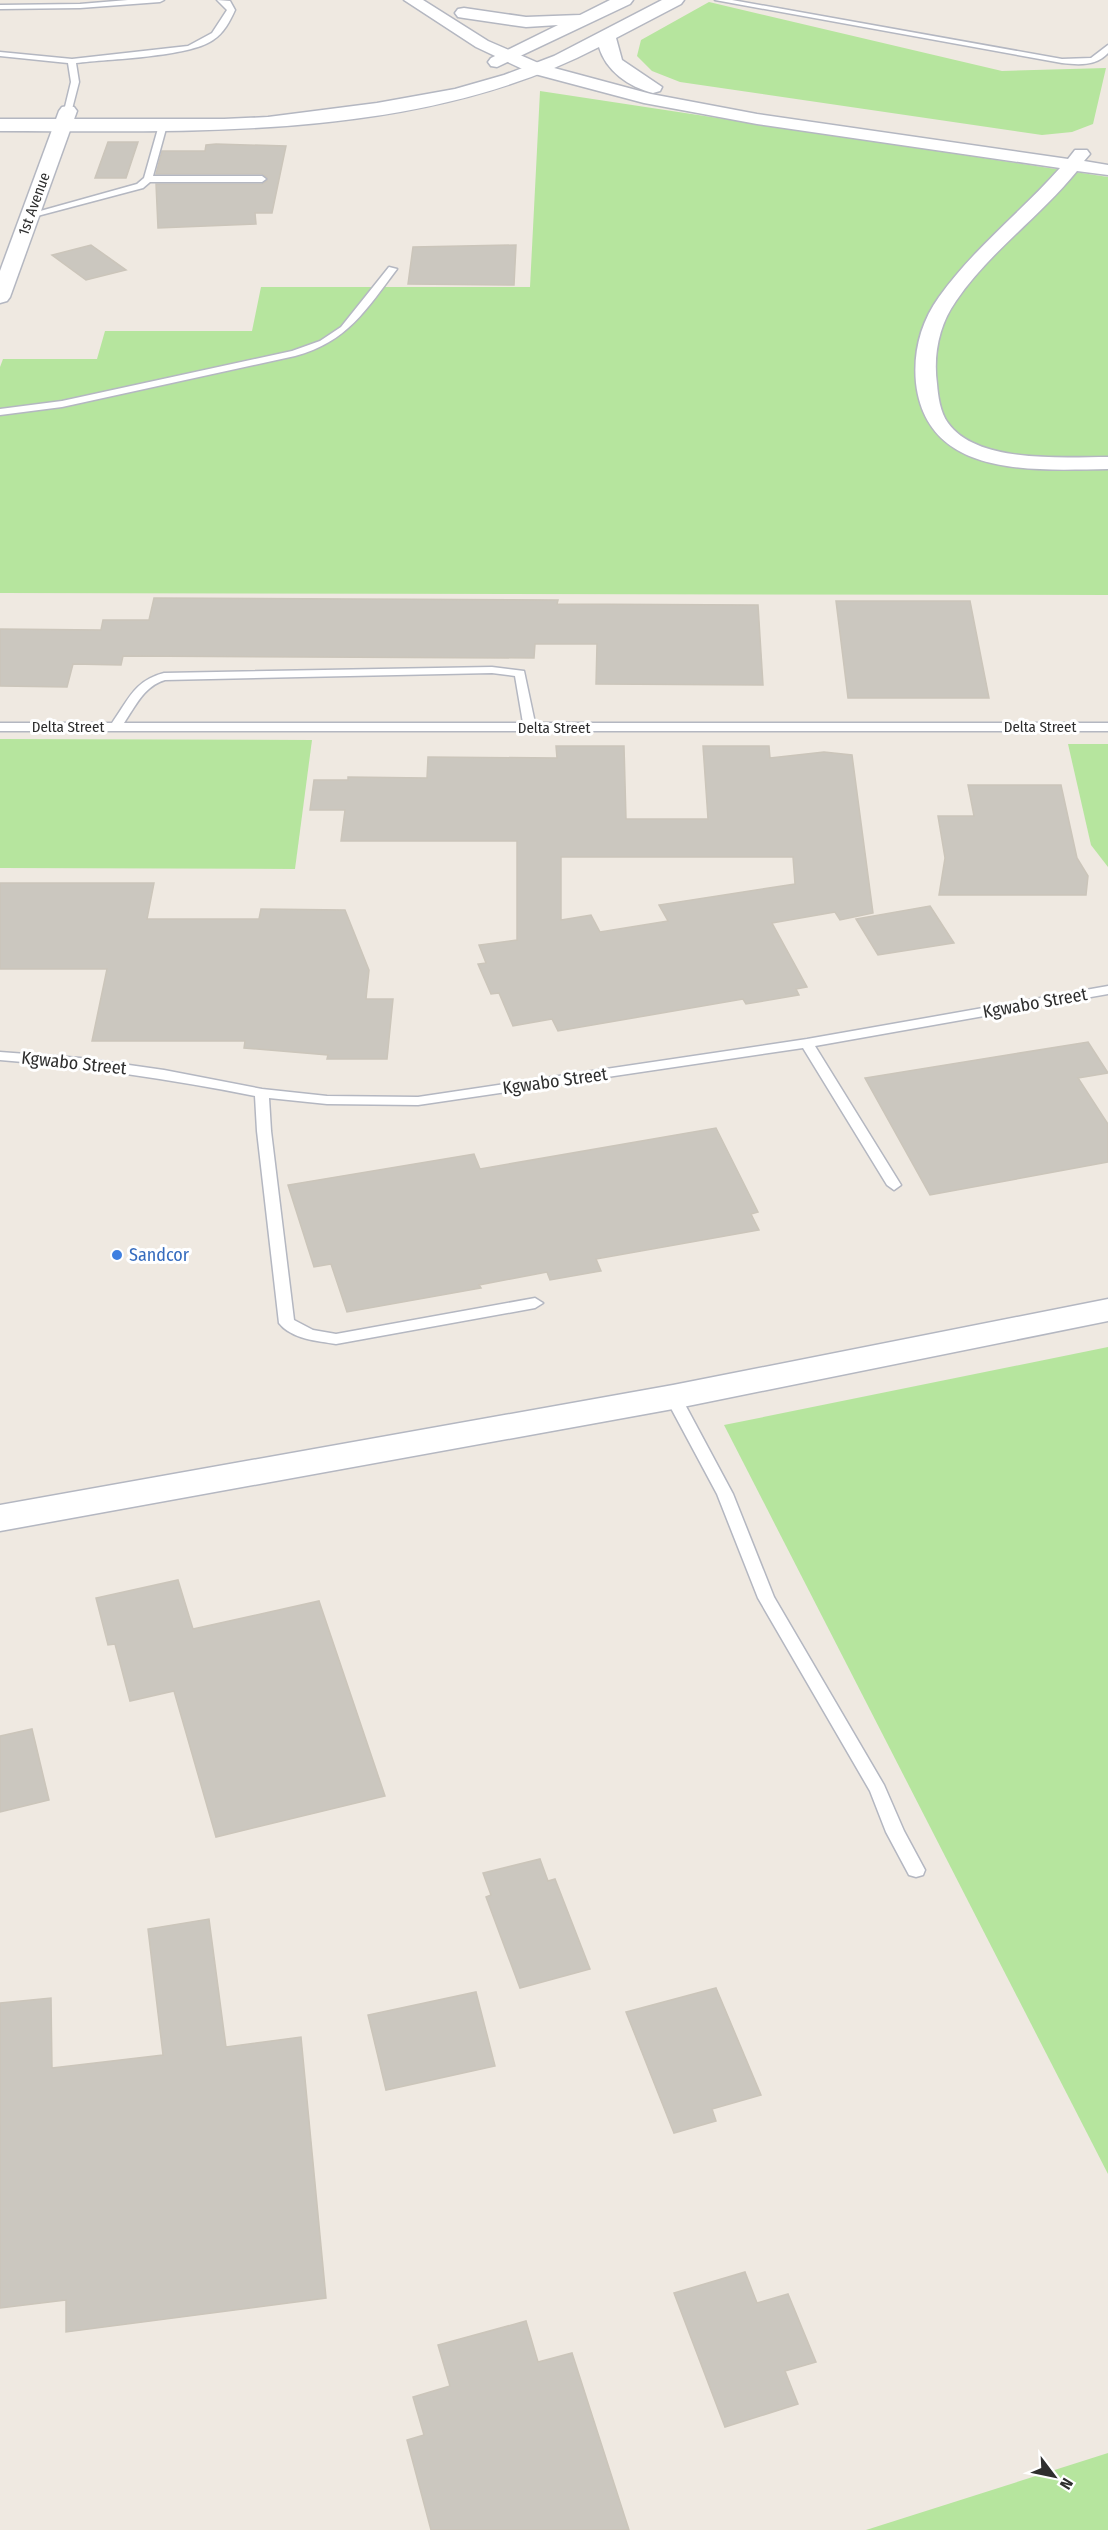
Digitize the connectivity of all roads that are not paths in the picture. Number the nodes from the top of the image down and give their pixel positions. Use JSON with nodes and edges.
{"nodes":[{"id":1,"x":160,"y":0,"type":"edge"},
{"id":2,"x":221,"y":0,"type":"edge"},
{"id":3,"x":412,"y":0,"type":"edge"},
{"id":4,"x":624,"y":0,"type":"edge"},
{"id":5,"x":675,"y":0,"type":"edge"},
{"id":6,"x":719,"y":0,"type":"edge"},
{"id":7,"x":0,"y":7,"type":"edge"},
{"id":8,"x":459,"y":10,"type":"joint"},
{"id":9,"x":594,"y":16,"type":"junction"},
{"id":10,"x":607,"y":36,"type":"junction"},
{"id":11,"x":507,"y":43,"type":"junction"},
{"id":12,"x":530,"y":48,"type":"junction"},
{"id":13,"x":1108,"y":48,"type":"edge"},
{"id":14,"x":0,"y":54,"type":"edge"},
{"id":15,"x":560,"y":60,"type":"junction"},
{"id":16,"x":72,"y":61,"type":"junction"},
{"id":17,"x":537,"y":69,"type":"junction"},
{"id":18,"x":653,"y":87,"type":"junction"},
{"id":19,"x":0,"y":111,"type":"edge"},
{"id":20,"x":65,"y":118,"type":"junction"},
{"id":21,"x":0,"y":125,"type":"edge"},
{"id":22,"x":163,"y":125,"type":"junction"},
{"id":23,"x":1077,"y":159,"type":"junction"},
{"id":24,"x":1108,"y":159,"type":"edge"},
{"id":25,"x":1108,"y":170,"type":"edge"},
{"id":26,"x":148,"y":179,"type":"junction"},
{"id":27,"x":262,"y":179,"type":"dead end"},
{"id":28,"x":29,"y":217,"type":"junction"},
{"id":29,"x":392,"y":269,"type":"dead end"},
{"id":30,"x":0,"y":297,"type":"edge"},
{"id":31,"x":0,"y":412,"type":"edge"},
{"id":32,"x":1108,"y":463,"type":"edge"},
{"id":33,"x":0,"y":727,"type":"edge"},
{"id":34,"x":116,"y":727,"type":"junction"},
{"id":35,"x":530,"y":728,"type":"junction"},
{"id":36,"x":1108,"y":728,"type":"edge"},
{"id":37,"x":1108,"y":990,"type":"edge"},
{"id":38,"x":807,"y":1043,"type":"junction"},
{"id":39,"x":0,"y":1056,"type":"edge"},
{"id":40,"x":262,"y":1093,"type":"junction"},
{"id":41,"x":894,"y":1185,"type":"dead end"},
{"id":42,"x":535,"y":1303,"type":"dead end"},
{"id":43,"x":1108,"y":1310,"type":"edge"},
{"id":44,"x":673,"y":1397,"type":"junction"},
{"id":45,"x":0,"y":1518,"type":"edge"},
{"id":46,"x":916,"y":1870,"type":"dead end"}],
"edges":[{"from":1,"to":7,"type":"lane"},
{"from":2,"to":16,"type":"lane"},
{"from":3,"to":11,"type":"street"},
{"from":4,"to":9,"type":"street"},
{"from":5,"to":10,"type":"street"},
{"from":6,"to":13,"type":"lane"},
{"from":8,"to":9,"type":"street"},
{"from":8,"to":11,"type":"street"},
{"from":9,"to":12,"type":"street"},
{"from":10,"to":15,"type":"street"},
{"from":10,"to":18,"type":"street"},
{"from":11,"to":12,"type":"street"},
{"from":11,"to":17,"type":"street"},
{"from":11,"to":20,"type":"street"},
{"from":12,"to":15,"type":"street"},
{"from":14,"to":16,"type":"lane"},
{"from":15,"to":17,"type":"street"},
{"from":15,"to":18,"type":"street"},
{"from":16,"to":20,"type":"lane"},
{"from":17,"to":22,"type":"street"},
{"from":17,"to":23,"type":"street"},
{"from":18,"to":23,"type":"street"},
{"from":19,"to":20,"type":"street"},
{"from":20,"to":21,"type":"street"},
{"from":20,"to":22,"type":"street"},
{"from":20,"to":28,"type":"street","name":"1st Avenue"},
{"from":22,"to":26,"type":"lane"},
{"from":23,"to":24,"type":"street"},
{"from":23,"to":25,"type":"street"},
{"from":23,"to":32,"type":"street"},
{"from":26,"to":27,"type":"lane"},
{"from":26,"to":28,"type":"lane"},
{"from":28,"to":30,"type":"street","name":"1st Avenue"},
{"from":29,"to":31,"type":"lane"},
{"from":33,"to":34,"type":"lane","name":"Delta Street"},
{"from":34,"to":35,"type":"lane","name":"Delta Street"},
{"from":34,"to":35,"type":"lane"},
{"from":35,"to":36,"type":"lane","name":"Delta Street"},
{"from":37,"to":38,"type":"lane","name":"Kgwabo Street"},
{"from":38,"to":40,"type":"lane","name":"Kgwabo Street"},
{"from":38,"to":41,"type":"lane"},
{"from":39,"to":40,"type":"lane","name":"Kgwabo Street"},
{"from":40,"to":42,"type":"lane"},
{"from":43,"to":44,"type":"street"},
{"from":44,"to":45,"type":"street"},
{"from":44,"to":46,"type":"lane"}]}
